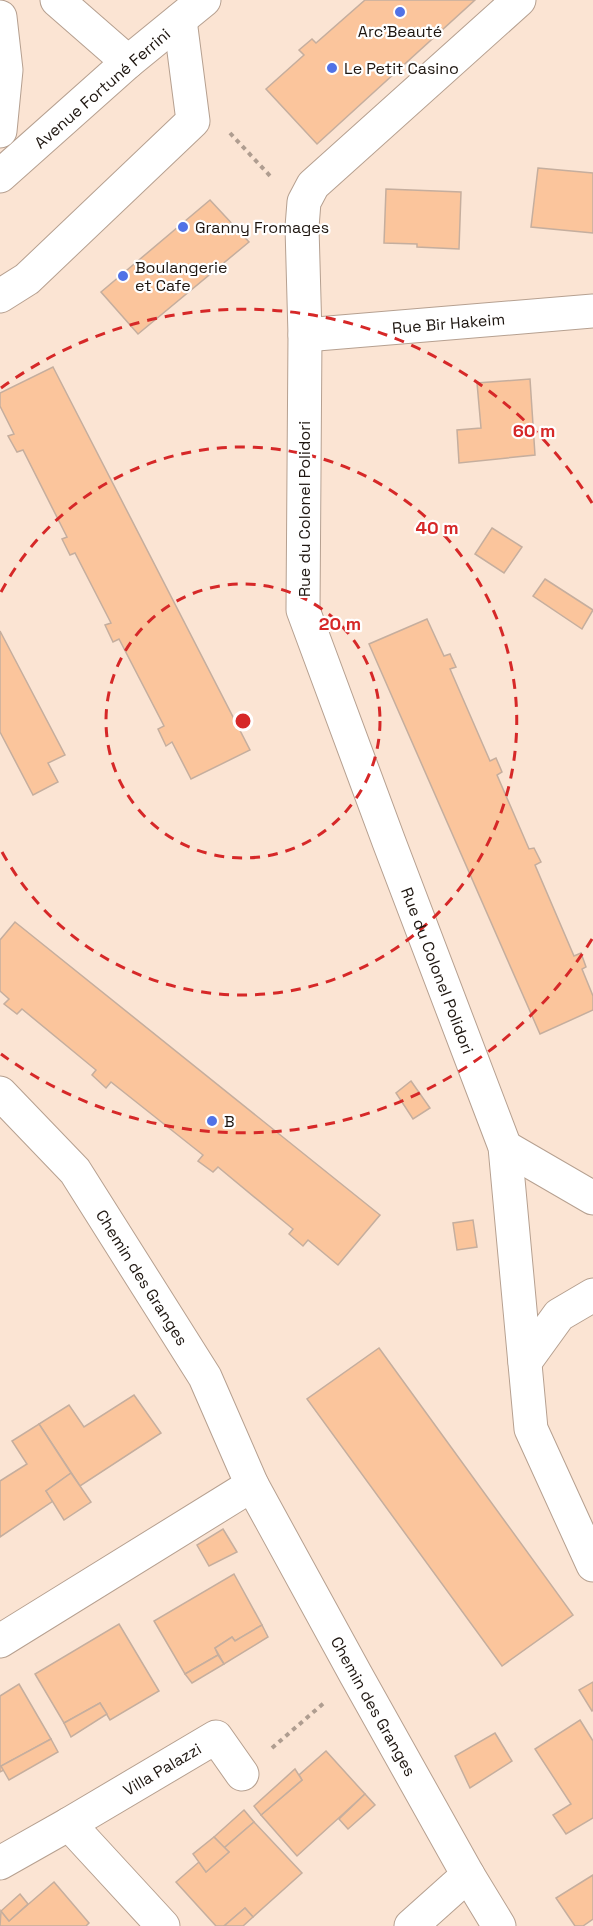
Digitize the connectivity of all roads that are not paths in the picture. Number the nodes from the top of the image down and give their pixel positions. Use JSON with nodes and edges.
{"nodes":[{"id":1,"x":57,"y":0,"type":"edge"},
{"id":2,"x":519,"y":0,"type":"edge"},
{"id":3,"x":192,"y":10,"type":"edge"},
{"id":4,"x":0,"y":17,"type":"edge"},
{"id":5,"x":128,"y":62,"type":"junction"},
{"id":6,"x":0,"y":131,"type":"edge"},
{"id":7,"x":0,"y":176,"type":"edge"},
{"id":8,"x":0,"y":296,"type":"edge"},
{"id":9,"x":593,"y":311,"type":"edge"},
{"id":10,"x":305,"y":335,"type":"junction"},
{"id":11,"x":0,"y":1093,"type":"edge"},
{"id":12,"x":506,"y":1147,"type":"junction"},
{"id":13,"x":593,"y":1198,"type":"edge"},
{"id":14,"x":593,"y":1295,"type":"edge"},
{"id":15,"x":525,"y":1362,"type":"junction"},
{"id":16,"x":252,"y":1485,"type":"junction"},
{"id":17,"x":593,"y":1565,"type":"edge"},
{"id":18,"x":0,"y":1641,"type":"edge"},
{"id":19,"x":242,"y":1774,"type":"road end"},
{"id":20,"x":69,"y":1824,"type":"junction"},
{"id":21,"x":0,"y":1863,"type":"edge"},
{"id":22,"x":468,"y":1875,"type":"junction"},
{"id":23,"x":163,"y":1926,"type":"edge"},
{"id":24,"x":411,"y":1926,"type":"edge"},
{"id":25,"x":499,"y":1926,"type":"edge"}],
"edges":[{"from":1,"to":5,"type":"street"},
{"from":2,"to":10,"type":"street","name":"Rue du Colonel Polidori"},
{"from":3,"to":5,"type":"street","name":"Avenue Fortuné Ferrini"},
{"from":3,"to":8,"type":"street"},
{"from":4,"to":6,"type":"street"},
{"from":5,"to":7,"type":"street","name":"Avenue Fortuné Ferrini"},
{"from":9,"to":10,"type":"street","name":"Rue Bir Hakeim"},
{"from":10,"to":12,"type":"street","name":"Rue du Colonel Polidori"},
{"from":11,"to":16,"type":"street","name":"Chemin des Granges"},
{"from":12,"to":13,"type":"street"},
{"from":12,"to":15,"type":"street","name":"Rue du Colonel Polidori"},
{"from":14,"to":15,"type":"street"},
{"from":15,"to":17,"type":"street","name":"Rue du Colonel Polidori"},
{"from":16,"to":18,"type":"street"},
{"from":16,"to":22,"type":"street","name":"Chemin des Granges"},
{"from":19,"to":20,"type":"street","name":"Villa Palazzi"},
{"from":20,"to":21,"type":"street","name":"Villa Palazzi"},
{"from":20,"to":23,"type":"street"},
{"from":22,"to":24,"type":"street"},
{"from":22,"to":25,"type":"street","name":"Chemin des Granges"}]}
